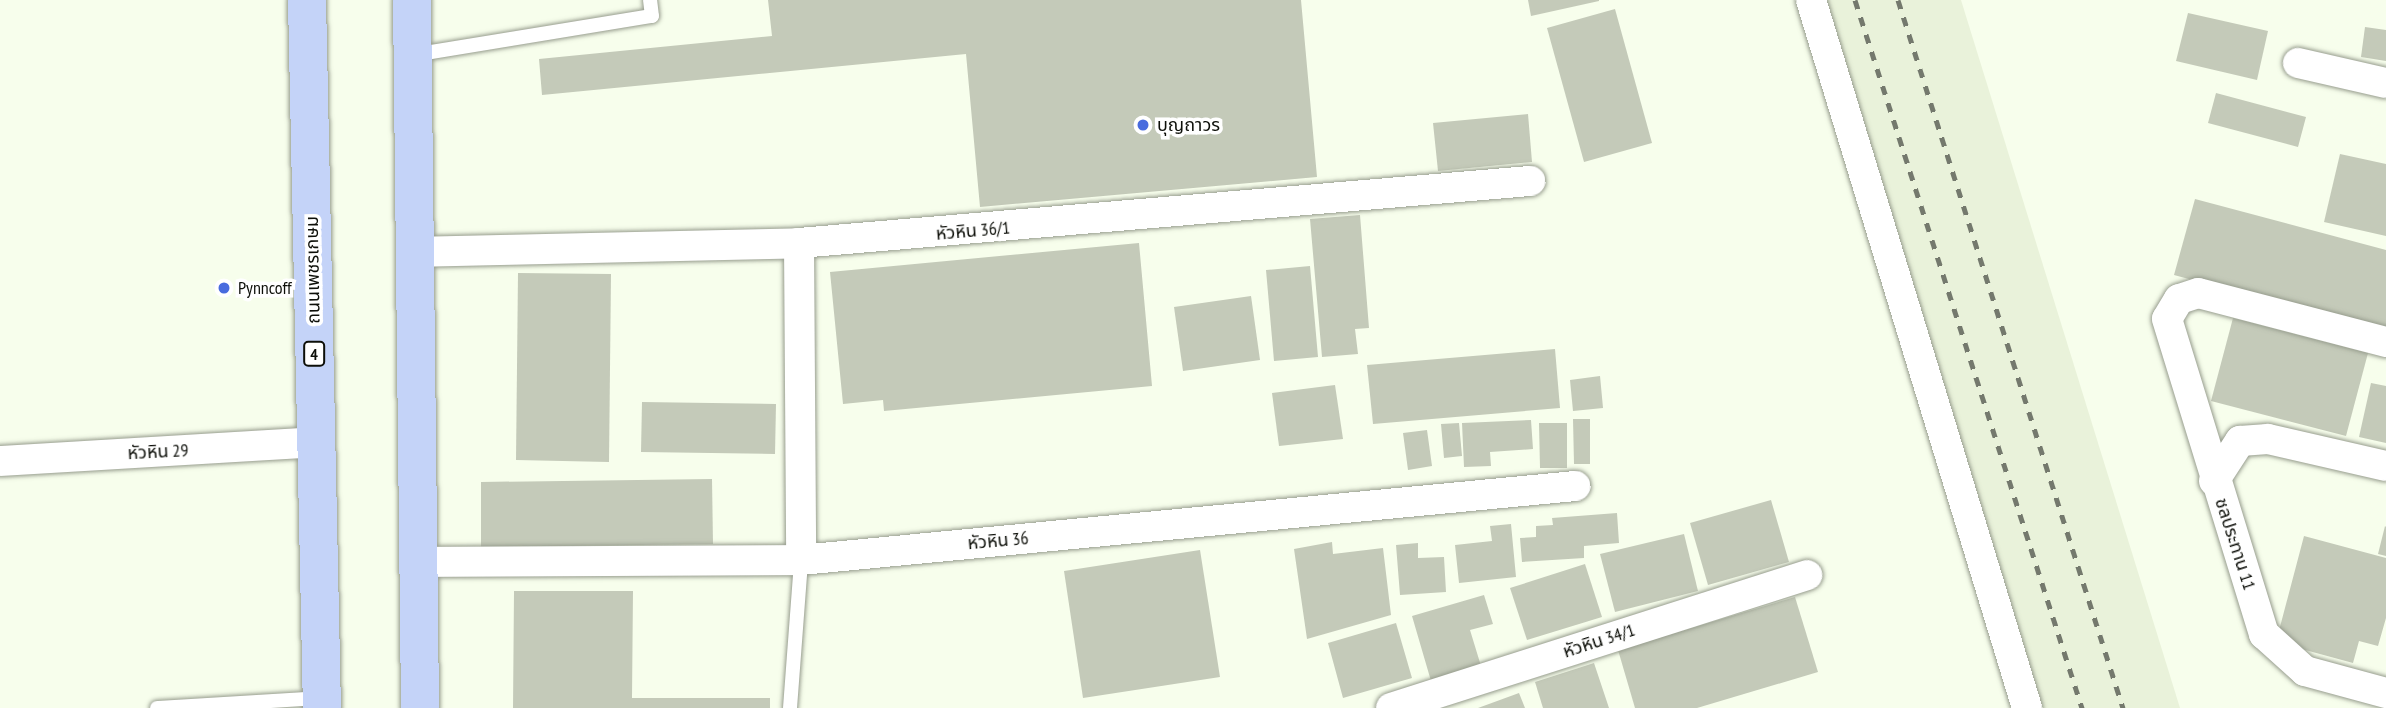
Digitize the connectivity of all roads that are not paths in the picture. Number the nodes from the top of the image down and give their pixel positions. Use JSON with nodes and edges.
{"nodes":[{"id":1,"x":307,"y":0,"type":"edge"},
{"id":2,"x":412,"y":0,"type":"edge"},
{"id":3,"x":650,"y":0,"type":"edge"},
{"id":4,"x":1811,"y":0,"type":"edge"},
{"id":5,"x":412,"y":55,"type":"junction"},
{"id":6,"x":2298,"y":63,"type":"dead end"},
{"id":7,"x":2386,"y":83,"type":"edge"},
{"id":8,"x":1530,"y":181,"type":"dead end"},
{"id":9,"x":799,"y":243,"type":"junction"},
{"id":10,"x":415,"y":251,"type":"junction"},
{"id":11,"x":2386,"y":342,"type":"edge"},
{"id":12,"x":316,"y":442,"type":"junction"},
{"id":13,"x":0,"y":461,"type":"edge"},
{"id":14,"x":2386,"y":466,"type":"edge"},
{"id":15,"x":2214,"y":481,"type":"junction"},
{"id":16,"x":1575,"y":486,"type":"dead end"},
{"id":17,"x":801,"y":560,"type":"junction"},
{"id":18,"x":419,"y":562,"type":"junction"},
{"id":19,"x":1807,"y":575,"type":"dead end"},
{"id":20,"x":2386,"y":693,"type":"edge"},
{"id":21,"x":322,"y":703,"type":"edge"},
{"id":22,"x":2021,"y":706,"type":"edge"},
{"id":23,"x":158,"y":708,"type":"edge"},
{"id":24,"x":420,"y":708,"type":"edge"},
{"id":25,"x":790,"y":708,"type":"edge"},
{"id":26,"x":1391,"y":708,"type":"edge"}],
"edges":[{"from":1,"to":12,"type":"main road","name":"ถนนเพชรเกษม","number":"4"},
{"from":2,"to":5,"type":"main road"},
{"from":3,"to":5,"type":"lane"},
{"from":4,"to":22,"type":"street"},
{"from":5,"to":10,"type":"main road"},
{"from":6,"to":7,"type":"street"},
{"from":8,"to":9,"type":"street","name":"หัวหิน 36/1"},
{"from":9,"to":10,"type":"street","name":"หัวหิน 36/1"},
{"from":9,"to":17,"type":"street"},
{"from":10,"to":18,"type":"main road"},
{"from":11,"to":15,"type":"street","name":"ชลประทาน 11"},
{"from":12,"to":13,"type":"street","name":"หัวหิน 29"},
{"from":12,"to":21,"type":"main road","name":"ถนนเพชรเกษม","number":"4"},
{"from":14,"to":15,"type":"street"},
{"from":15,"to":20,"type":"street","name":"ชลประทาน 11"},
{"from":16,"to":17,"type":"street","name":"หัวหิน 36"},
{"from":17,"to":18,"type":"street","name":"หัวหิน 36"},
{"from":17,"to":25,"type":"lane"},
{"from":18,"to":24,"type":"main road"},
{"from":19,"to":26,"type":"street","name":"หัวหิน 34/1"},
{"from":21,"to":23,"type":"lane"}]}
